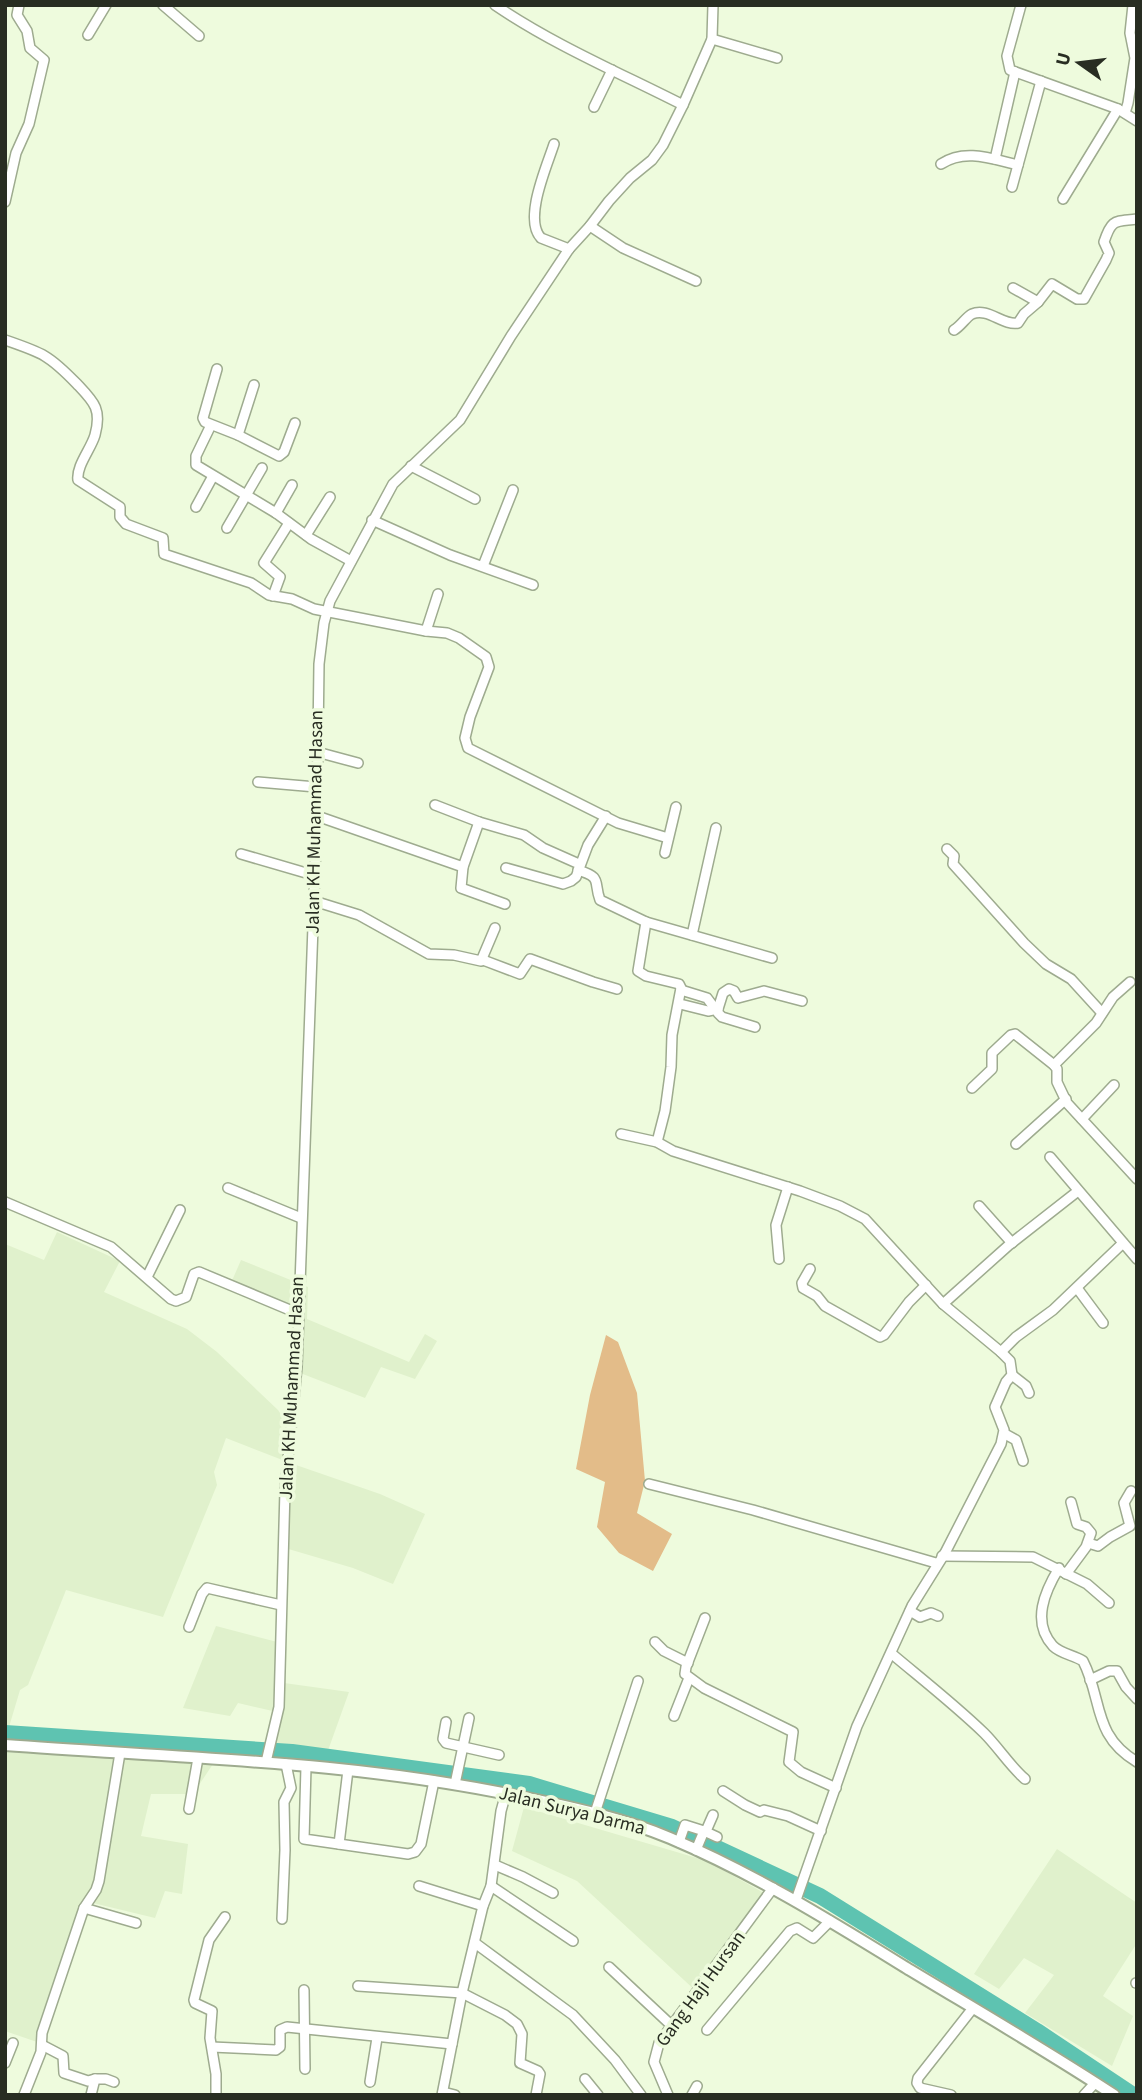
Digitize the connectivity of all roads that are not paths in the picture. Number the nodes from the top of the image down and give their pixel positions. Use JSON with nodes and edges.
{"nodes":[{"id":1,"x":19,"y":5,"type":"edge"},
{"id":2,"x":106,"y":5,"type":"edge"},
{"id":3,"x":163,"y":5,"type":"edge"},
{"id":4,"x":495,"y":5,"type":"edge"},
{"id":5,"x":713,"y":5,"type":"edge"},
{"id":6,"x":1021,"y":5,"type":"edge"},
{"id":7,"x":1133,"y":5,"type":"edge"},
{"id":8,"x":88,"y":35,"type":"dead end"},
{"id":9,"x":199,"y":36,"type":"dead end"},
{"id":10,"x":712,"y":39,"type":"junction"},
{"id":11,"x":777,"y":58,"type":"dead end"},
{"id":12,"x":612,"y":70,"type":"junction"},
{"id":13,"x":1015,"y":72,"type":"junction"},
{"id":14,"x":1041,"y":81,"type":"junction"},
{"id":15,"x":1134,"y":83,"type":"edge"},
{"id":16,"x":683,"y":106,"type":"junction"},
{"id":17,"x":594,"y":107,"type":"dead end"},
{"id":18,"x":1121,"y":111,"type":"junction"},
{"id":19,"x":1137,"y":121,"type":"edge"},
{"id":20,"x":554,"y":144,"type":"dead end"},
{"id":21,"x":995,"y":159,"type":"junction"},
{"id":22,"x":941,"y":164,"type":"dead end"},
{"id":23,"x":1018,"y":165,"type":"junction"},
{"id":24,"x":1012,"y":187,"type":"dead end"},
{"id":25,"x":1063,"y":199,"type":"dead end"},
{"id":26,"x":5,"y":202,"type":"edge"},
{"id":27,"x":1137,"y":219,"type":"edge"},
{"id":28,"x":590,"y":226,"type":"junction"},
{"id":29,"x":569,"y":249,"type":"junction"},
{"id":30,"x":696,"y":281,"type":"dead end"},
{"id":31,"x":1013,"y":288,"type":"dead end"},
{"id":32,"x":1038,"y":302,"type":"junction"},
{"id":33,"x":954,"y":330,"type":"dead end"},
{"id":34,"x":5,"y":340,"type":"edge"},
{"id":35,"x":217,"y":369,"type":"dead end"},
{"id":36,"x":254,"y":385,"type":"dead end"},
{"id":37,"x":295,"y":423,"type":"dead end"},
{"id":38,"x":211,"y":425,"type":"junction"},
{"id":39,"x":238,"y":435,"type":"junction"},
{"id":40,"x":411,"y":466,"type":"junction"},
{"id":41,"x":262,"y":468,"type":"dead end"},
{"id":42,"x":214,"y":476,"type":"junction"},
{"id":43,"x":292,"y":485,"type":"dead end"},
{"id":44,"x":513,"y":490,"type":"dead end"},
{"id":45,"x":247,"y":496,"type":"junction"},
{"id":46,"x":330,"y":497,"type":"dead end"},
{"id":47,"x":475,"y":499,"type":"dead end"},
{"id":48,"x":196,"y":507,"type":"dead end"},
{"id":49,"x":276,"y":513,"type":"junction"},
{"id":50,"x":372,"y":520,"type":"junction"},
{"id":51,"x":289,"y":523,"type":"junction"},
{"id":52,"x":227,"y":528,"type":"dead end"},
{"id":53,"x":306,"y":535,"type":"junction"},
{"id":54,"x":351,"y":561,"type":"junction"},
{"id":55,"x":483,"y":566,"type":"junction"},
{"id":56,"x":533,"y":585,"type":"dead end"},
{"id":57,"x":438,"y":594,"type":"dead end"},
{"id":58,"x":273,"y":596,"type":"junction"},
{"id":59,"x":327,"y":610,"type":"junction"},
{"id":60,"x":426,"y":631,"type":"junction"},
{"id":61,"x":317,"y":752,"type":"junction"},
{"id":62,"x":358,"y":763,"type":"dead end"},
{"id":63,"x":258,"y":782,"type":"dead end"},
{"id":64,"x":316,"y":787,"type":"junction"},
{"id":65,"x":435,"y":805,"type":"dead end"},
{"id":66,"x":676,"y":807,"type":"dead end"},
{"id":67,"x":317,"y":816,"type":"junction"},
{"id":68,"x":606,"y":816,"type":"junction"},
{"id":69,"x":480,"y":822,"type":"junction"},
{"id":70,"x":716,"y":828,"type":"dead end"},
{"id":71,"x":668,"y":838,"type":"junction"},
{"id":72,"x":947,"y":849,"type":"dead end"},
{"id":73,"x":666,"y":853,"type":"dead end"},
{"id":74,"x":241,"y":854,"type":"dead end"},
{"id":75,"x":463,"y":867,"type":"junction"},
{"id":76,"x":578,"y":867,"type":"junction"},
{"id":77,"x":506,"y":868,"type":"dead end"},
{"id":78,"x":313,"y":875,"type":"junction"},
{"id":79,"x":314,"y":901,"type":"junction"},
{"id":80,"x":505,"y":904,"type":"dead end"},
{"id":81,"x":646,"y":922,"type":"junction"},
{"id":82,"x":495,"y":928,"type":"dead end"},
{"id":83,"x":692,"y":935,"type":"junction"},
{"id":84,"x":772,"y":958,"type":"dead end"},
{"id":85,"x":483,"y":960,"type":"junction"},
{"id":86,"x":1130,"y":982,"type":"dead end"},
{"id":87,"x":617,"y":989,"type":"dead end"},
{"id":88,"x":681,"y":990,"type":"junction"},
{"id":89,"x":802,"y":1001,"type":"dead end"},
{"id":90,"x":680,"y":1004,"type":"junction"},
{"id":91,"x":717,"y":1009,"type":"junction"},
{"id":92,"x":1102,"y":1013,"type":"junction"},
{"id":93,"x":755,"y":1027,"type":"dead end"},
{"id":94,"x":1055,"y":1065,"type":"junction"},
{"id":95,"x":1114,"y":1084,"type":"dead end"},
{"id":96,"x":972,"y":1088,"type":"dead end"},
{"id":97,"x":1066,"y":1099,"type":"junction"},
{"id":98,"x":1082,"y":1119,"type":"junction"},
{"id":99,"x":621,"y":1134,"type":"dead end"},
{"id":100,"x":657,"y":1142,"type":"junction"},
{"id":101,"x":1016,"y":1144,"type":"dead end"},
{"id":102,"x":1050,"y":1157,"type":"dead end"},
{"id":103,"x":1136,"y":1176,"type":"edge"},
{"id":104,"x":788,"y":1187,"type":"junction"},
{"id":105,"x":228,"y":1188,"type":"dead end"},
{"id":106,"x":1078,"y":1191,"type":"junction"},
{"id":107,"x":5,"y":1202,"type":"edge"},
{"id":108,"x":979,"y":1206,"type":"dead end"},
{"id":109,"x":180,"y":1210,"type":"dead end"},
{"id":110,"x":301,"y":1218,"type":"junction"},
{"id":111,"x":1012,"y":1242,"type":"junction"},
{"id":112,"x":1123,"y":1243,"type":"junction"},
{"id":113,"x":779,"y":1259,"type":"dead end"},
{"id":114,"x":1137,"y":1259,"type":"edge"},
{"id":115,"x":810,"y":1269,"type":"dead end"},
{"id":116,"x":147,"y":1277,"type":"junction"},
{"id":117,"x":926,"y":1285,"type":"junction"},
{"id":118,"x":1077,"y":1288,"type":"junction"},
{"id":119,"x":943,"y":1304,"type":"junction"},
{"id":120,"x":297,"y":1313,"type":"junction"},
{"id":121,"x":1103,"y":1323,"type":"dead end"},
{"id":122,"x":1001,"y":1352,"type":"junction"},
{"id":123,"x":1012,"y":1375,"type":"junction"},
{"id":124,"x":1030,"y":1392,"type":"dead end"},
{"id":125,"x":1005,"y":1434,"type":"junction"},
{"id":126,"x":1023,"y":1461,"type":"dead end"},
{"id":127,"x":649,"y":1484,"type":"dead end"},
{"id":128,"x":1131,"y":1491,"type":"dead end"},
{"id":129,"x":1070,"y":1502,"type":"dead end"},
{"id":130,"x":1088,"y":1543,"type":"junction"},
{"id":131,"x":939,"y":1560,"type":"junction"},
{"id":132,"x":1062,"y":1571,"type":"junction"},
{"id":133,"x":1109,"y":1603,"type":"dead end"},
{"id":134,"x":281,"y":1605,"type":"junction"},
{"id":135,"x":910,"y":1611,"type":"junction"},
{"id":136,"x":938,"y":1616,"type":"dead end"},
{"id":137,"x":705,"y":1618,"type":"dead end"},
{"id":138,"x":189,"y":1627,"type":"dead end"},
{"id":139,"x":655,"y":1642,"type":"dead end"},
{"id":140,"x":892,"y":1654,"type":"junction"},
{"id":141,"x":688,"y":1663,"type":"junction"},
{"id":142,"x":689,"y":1678,"type":"junction"},
{"id":143,"x":1090,"y":1680,"type":"junction"},
{"id":144,"x":638,"y":1681,"type":"dead end"},
{"id":145,"x":1137,"y":1699,"type":"edge"},
{"id":146,"x":674,"y":1716,"type":"dead end"},
{"id":147,"x":470,"y":1718,"type":"dead end"},
{"id":148,"x":446,"y":1721,"type":"dead end"},
{"id":149,"x":5,"y":1745,"type":"edge"},
{"id":150,"x":464,"y":1747,"type":"junction"},
{"id":151,"x":120,"y":1753,"type":"junction"},
{"id":152,"x":499,"y":1755,"type":"dead end"},
{"id":153,"x":198,"y":1758,"type":"junction"},
{"id":154,"x":266,"y":1759,"type":"junction"},
{"id":155,"x":1137,"y":1762,"type":"edge"},
{"id":156,"x":286,"y":1764,"type":"junction"},
{"id":157,"x":306,"y":1767,"type":"junction"},
{"id":158,"x":348,"y":1770,"type":"junction"},
{"id":159,"x":1025,"y":1779,"type":"dead end"},
{"id":160,"x":456,"y":1780,"type":"junction"},
{"id":161,"x":434,"y":1781,"type":"junction"},
{"id":162,"x":836,"y":1788,"type":"junction"},
{"id":163,"x":723,"y":1791,"type":"dead end"},
{"id":164,"x":506,"y":1793,"type":"junction"},
{"id":165,"x":189,"y":1809,"type":"dead end"},
{"id":166,"x":596,"y":1811,"type":"junction"},
{"id":167,"x":713,"y":1815,"type":"dead end"},
{"id":168,"x":821,"y":1831,"type":"junction"},
{"id":169,"x":705,"y":1832,"type":"junction"},
{"id":170,"x":717,"y":1837,"type":"dead end"},
{"id":171,"x":679,"y":1840,"type":"junction"},
{"id":172,"x":339,"y":1844,"type":"junction"},
{"id":173,"x":697,"y":1847,"type":"junction"},
{"id":174,"x":495,"y":1865,"type":"junction"},
{"id":175,"x":419,"y":1886,"type":"dead end"},
{"id":176,"x":491,"y":1886,"type":"junction"},
{"id":177,"x":774,"y":1888,"type":"junction"},
{"id":178,"x":553,"y":1893,"type":"dead end"},
{"id":179,"x":798,"y":1896,"type":"junction"},
{"id":180,"x":483,"y":1906,"type":"junction"},
{"id":181,"x":84,"y":1908,"type":"junction"},
{"id":182,"x":225,"y":1917,"type":"dead end"},
{"id":183,"x":282,"y":1919,"type":"dead end"},
{"id":184,"x":830,"y":1921,"type":"junction"},
{"id":185,"x":136,"y":1923,"type":"dead end"},
{"id":186,"x":573,"y":1941,"type":"dead end"},
{"id":187,"x":475,"y":1943,"type":"junction"},
{"id":188,"x":609,"y":1967,"type":"dead end"},
{"id":189,"x":358,"y":1986,"type":"dead end"},
{"id":190,"x":304,"y":1990,"type":"dead end"},
{"id":191,"x":462,"y":1993,"type":"junction"},
{"id":192,"x":974,"y":2008,"type":"junction"},
{"id":193,"x":671,"y":2025,"type":"junction"},
{"id":194,"x":304,"y":2028,"type":"junction"},
{"id":195,"x":706,"y":2030,"type":"dead end"},
{"id":196,"x":377,"y":2038,"type":"junction"},
{"id":197,"x":13,"y":2043,"type":"dead end"},
{"id":198,"x":452,"y":2044,"type":"junction"},
{"id":199,"x":42,"y":2045,"type":"junction"},
{"id":200,"x":212,"y":2047,"type":"junction"},
{"id":201,"x":5,"y":2063,"type":"edge"},
{"id":202,"x":305,"y":2069,"type":"dead end"},
{"id":203,"x":585,"y":2079,"type":"dead end"},
{"id":204,"x":95,"y":2080,"type":"junction"},
{"id":205,"x":114,"y":2082,"type":"dead end"},
{"id":206,"x":370,"y":2082,"type":"dead end"},
{"id":207,"x":1095,"y":2083,"type":"junction"},
{"id":208,"x":442,"y":2093,"type":"edge"},
{"id":209,"x":24,"y":2095,"type":"edge"},
{"id":210,"x":91,"y":2095,"type":"edge"},
{"id":211,"x":216,"y":2095,"type":"edge"},
{"id":212,"x":454,"y":2095,"type":"edge"},
{"id":213,"x":536,"y":2095,"type":"edge"},
{"id":214,"x":598,"y":2095,"type":"edge"},
{"id":215,"x":641,"y":2095,"type":"edge"},
{"id":216,"x":668,"y":2095,"type":"edge"},
{"id":217,"x":951,"y":2095,"type":"edge"},
{"id":218,"x":1084,"y":2095,"type":"edge"},
{"id":219,"x":1114,"y":2095,"type":"edge"}],
"edges":[{"from":1,"to":26,"type":"street"},
{"from":2,"to":8,"type":"street"},
{"from":3,"to":9,"type":"street"},
{"from":4,"to":12,"type":"street"},
{"from":5,"to":10,"type":"street","name":"Jalan KH Muhammad Hasan"},
{"from":6,"to":13,"type":"street"},
{"from":7,"to":15,"type":"street"},
{"from":10,"to":11,"type":"street"},
{"from":10,"to":16,"type":"street","name":"Jalan KH Muhammad Hasan"},
{"from":12,"to":16,"type":"street"},
{"from":12,"to":17,"type":"street"},
{"from":13,"to":14,"type":"street"},
{"from":13,"to":21,"type":"street"},
{"from":14,"to":18,"type":"street"},
{"from":14,"to":23,"type":"street"},
{"from":15,"to":18,"type":"street"},
{"from":16,"to":28,"type":"street","name":"Jalan KH Muhammad Hasan"},
{"from":18,"to":19,"type":"street"},
{"from":18,"to":25,"type":"street"},
{"from":20,"to":29,"type":"street"},
{"from":21,"to":22,"type":"street"},
{"from":21,"to":23,"type":"street"},
{"from":23,"to":24,"type":"street"},
{"from":27,"to":32,"type":"street"},
{"from":28,"to":29,"type":"street","name":"Jalan KH Muhammad Hasan"},
{"from":28,"to":30,"type":"street"},
{"from":29,"to":40,"type":"street","name":"Jalan KH Muhammad Hasan"},
{"from":31,"to":32,"type":"street"},
{"from":32,"to":33,"type":"street"},
{"from":34,"to":58,"type":"street"},
{"from":35,"to":38,"type":"street"},
{"from":36,"to":39,"type":"street"},
{"from":37,"to":39,"type":"street"},
{"from":38,"to":39,"type":"street"},
{"from":38,"to":42,"type":"street"},
{"from":40,"to":47,"type":"street"},
{"from":40,"to":50,"type":"street","name":"Jalan KH Muhammad Hasan"},
{"from":41,"to":45,"type":"street"},
{"from":42,"to":45,"type":"street"},
{"from":42,"to":48,"type":"street"},
{"from":43,"to":49,"type":"street"},
{"from":44,"to":55,"type":"street"},
{"from":45,"to":49,"type":"street"},
{"from":45,"to":52,"type":"street"},
{"from":46,"to":53,"type":"street"},
{"from":49,"to":51,"type":"street"},
{"from":50,"to":54,"type":"street","name":"Jalan KH Muhammad Hasan"},
{"from":50,"to":55,"type":"street"},
{"from":51,"to":53,"type":"street"},
{"from":51,"to":58,"type":"street"},
{"from":53,"to":54,"type":"street"},
{"from":54,"to":59,"type":"street","name":"Jalan KH Muhammad Hasan"},
{"from":55,"to":56,"type":"street"},
{"from":57,"to":60,"type":"street"},
{"from":58,"to":59,"type":"street"},
{"from":59,"to":60,"type":"street"},
{"from":59,"to":61,"type":"street","name":"Jalan KH Muhammad Hasan"},
{"from":60,"to":68,"type":"street"},
{"from":61,"to":62,"type":"street"},
{"from":61,"to":64,"type":"street","name":"Jalan KH Muhammad Hasan"},
{"from":63,"to":64,"type":"street"},
{"from":64,"to":67,"type":"street","name":"Jalan KH Muhammad Hasan"},
{"from":65,"to":69,"type":"street"},
{"from":66,"to":71,"type":"street"},
{"from":67,"to":75,"type":"street"},
{"from":67,"to":78,"type":"street","name":"Jalan KH Muhammad Hasan"},
{"from":68,"to":71,"type":"street"},
{"from":68,"to":76,"type":"street"},
{"from":69,"to":75,"type":"street"},
{"from":69,"to":76,"type":"street"},
{"from":70,"to":83,"type":"street"},
{"from":71,"to":73,"type":"street"},
{"from":72,"to":92,"type":"street"},
{"from":74,"to":78,"type":"street"},
{"from":75,"to":80,"type":"street"},
{"from":76,"to":77,"type":"street"},
{"from":76,"to":81,"type":"street"},
{"from":78,"to":79,"type":"street","name":"Jalan KH Muhammad Hasan"},
{"from":79,"to":85,"type":"street"},
{"from":79,"to":110,"type":"street","name":"Jalan KH Muhammad Hasan"},
{"from":81,"to":83,"type":"street"},
{"from":81,"to":88,"type":"street"},
{"from":82,"to":85,"type":"street"},
{"from":83,"to":84,"type":"street"},
{"from":85,"to":87,"type":"street"},
{"from":86,"to":92,"type":"street"},
{"from":88,"to":90,"type":"street"},
{"from":88,"to":91,"type":"street"},
{"from":89,"to":91,"type":"street"},
{"from":90,"to":91,"type":"street"},
{"from":90,"to":100,"type":"street"},
{"from":91,"to":93,"type":"street"},
{"from":92,"to":94,"type":"street"},
{"from":94,"to":96,"type":"street"},
{"from":94,"to":97,"type":"street"},
{"from":95,"to":98,"type":"street"},
{"from":97,"to":98,"type":"street"},
{"from":97,"to":101,"type":"street"},
{"from":98,"to":103,"type":"street"},
{"from":99,"to":100,"type":"street"},
{"from":100,"to":104,"type":"street"},
{"from":102,"to":106,"type":"street"},
{"from":104,"to":113,"type":"street"},
{"from":104,"to":117,"type":"street"},
{"from":105,"to":110,"type":"street"},
{"from":106,"to":111,"type":"street"},
{"from":106,"to":112,"type":"street"},
{"from":107,"to":116,"type":"street"},
{"from":108,"to":111,"type":"street"},
{"from":109,"to":116,"type":"street"},
{"from":110,"to":120,"type":"street","name":"Jalan KH Muhammad Hasan"},
{"from":111,"to":119,"type":"street"},
{"from":112,"to":114,"type":"street"},
{"from":112,"to":118,"type":"street"},
{"from":115,"to":117,"type":"street"},
{"from":116,"to":120,"type":"street"},
{"from":117,"to":119,"type":"street"},
{"from":118,"to":121,"type":"street"},
{"from":118,"to":122,"type":"street"},
{"from":119,"to":122,"type":"street"},
{"from":120,"to":134,"type":"street","name":"Jalan KH Muhammad Hasan"},
{"from":122,"to":123,"type":"street"},
{"from":123,"to":124,"type":"street"},
{"from":123,"to":125,"type":"street"},
{"from":125,"to":126,"type":"street"},
{"from":125,"to":131,"type":"street"},
{"from":127,"to":131,"type":"street"},
{"from":128,"to":130,"type":"street"},
{"from":129,"to":130,"type":"street"},
{"from":130,"to":132,"type":"street"},
{"from":131,"to":132,"type":"street"},
{"from":131,"to":135,"type":"street"},
{"from":132,"to":133,"type":"street"},
{"from":132,"to":143,"type":"street"},
{"from":134,"to":138,"type":"street"},
{"from":134,"to":154,"type":"street","name":"Jalan KH Muhammad Hasan"},
{"from":135,"to":136,"type":"street"},
{"from":135,"to":140,"type":"street"},
{"from":137,"to":141,"type":"street"},
{"from":139,"to":141,"type":"street"},
{"from":140,"to":159,"type":"street"},
{"from":140,"to":162,"type":"street"},
{"from":141,"to":142,"type":"street"},
{"from":142,"to":146,"type":"street"},
{"from":142,"to":162,"type":"street"},
{"from":143,"to":145,"type":"street"},
{"from":143,"to":155,"type":"street"},
{"from":144,"to":166,"type":"street"},
{"from":147,"to":150,"type":"street"},
{"from":148,"to":150,"type":"street"},
{"from":149,"to":151,"type":"main road","name":"Jalan Surya Darma"},
{"from":150,"to":152,"type":"street"},
{"from":150,"to":160,"type":"street"},
{"from":151,"to":153,"type":"main road","name":"Jalan Surya Darma"},
{"from":151,"to":181,"type":"street"},
{"from":153,"to":154,"type":"main road","name":"Jalan Surya Darma"},
{"from":153,"to":165,"type":"street"},
{"from":154,"to":156,"type":"main road","name":"Jalan Surya Darma"},
{"from":156,"to":157,"type":"main road","name":"Jalan Surya Darma"},
{"from":156,"to":183,"type":"street"},
{"from":157,"to":158,"type":"main road","name":"Jalan Surya Darma"},
{"from":157,"to":172,"type":"street"},
{"from":158,"to":161,"type":"main road","name":"Jalan Surya Darma"},
{"from":158,"to":172,"type":"street"},
{"from":160,"to":161,"type":"main road","name":"Jalan Surya Darma"},
{"from":160,"to":164,"type":"main road","name":"Jalan Surya Darma"},
{"from":161,"to":172,"type":"street"},
{"from":162,"to":168,"type":"street"},
{"from":163,"to":168,"type":"street"},
{"from":164,"to":166,"type":"main road","name":"Jalan Surya Darma"},
{"from":164,"to":174,"type":"street"},
{"from":166,"to":171,"type":"main road","name":"Jalan Surya Darma"},
{"from":167,"to":169,"type":"street"},
{"from":168,"to":179,"type":"street"},
{"from":169,"to":170,"type":"street"},
{"from":169,"to":171,"type":"street"},
{"from":169,"to":173,"type":"street"},
{"from":171,"to":173,"type":"main road","name":"Jalan Surya Darma"},
{"from":173,"to":177,"type":"main road","name":"Jalan Surya Darma"},
{"from":174,"to":176,"type":"street"},
{"from":174,"to":178,"type":"street"},
{"from":175,"to":180,"type":"street"},
{"from":176,"to":180,"type":"street"},
{"from":176,"to":186,"type":"street"},
{"from":177,"to":179,"type":"main road","name":"Jalan Surya Darma"},
{"from":177,"to":193,"type":"street","name":"Gang Haji Hursan"},
{"from":179,"to":184,"type":"main road","name":"Jalan Surya Darma"},
{"from":180,"to":187,"type":"street"},
{"from":181,"to":185,"type":"street"},
{"from":181,"to":199,"type":"street"},
{"from":182,"to":200,"type":"street"},
{"from":184,"to":192,"type":"main road","name":"Jalan Surya Darma"},
{"from":184,"to":195,"type":"street"},
{"from":187,"to":191,"type":"street"},
{"from":187,"to":215,"type":"street"},
{"from":188,"to":193,"type":"street"},
{"from":189,"to":191,"type":"street"},
{"from":190,"to":194,"type":"street"},
{"from":191,"to":198,"type":"street"},
{"from":191,"to":213,"type":"street"},
{"from":192,"to":207,"type":"main road","name":"Jalan Surya Darma"},
{"from":192,"to":217,"type":"street"},
{"from":193,"to":216,"type":"street","name":"Gang Haji Hursan"},
{"from":194,"to":196,"type":"street"},
{"from":194,"to":200,"type":"street"},
{"from":194,"to":202,"type":"street"},
{"from":196,"to":198,"type":"street"},
{"from":196,"to":206,"type":"street"},
{"from":197,"to":201,"type":"street"},
{"from":198,"to":208,"type":"street"},
{"from":199,"to":204,"type":"street"},
{"from":199,"to":209,"type":"street"},
{"from":200,"to":211,"type":"street"},
{"from":203,"to":214,"type":"street"},
{"from":204,"to":205,"type":"street"},
{"from":204,"to":210,"type":"street"},
{"from":207,"to":218,"type":"street"},
{"from":207,"to":219,"type":"main road","name":"Jalan Surya Darma"},
{"from":208,"to":212,"type":"street"}]}
